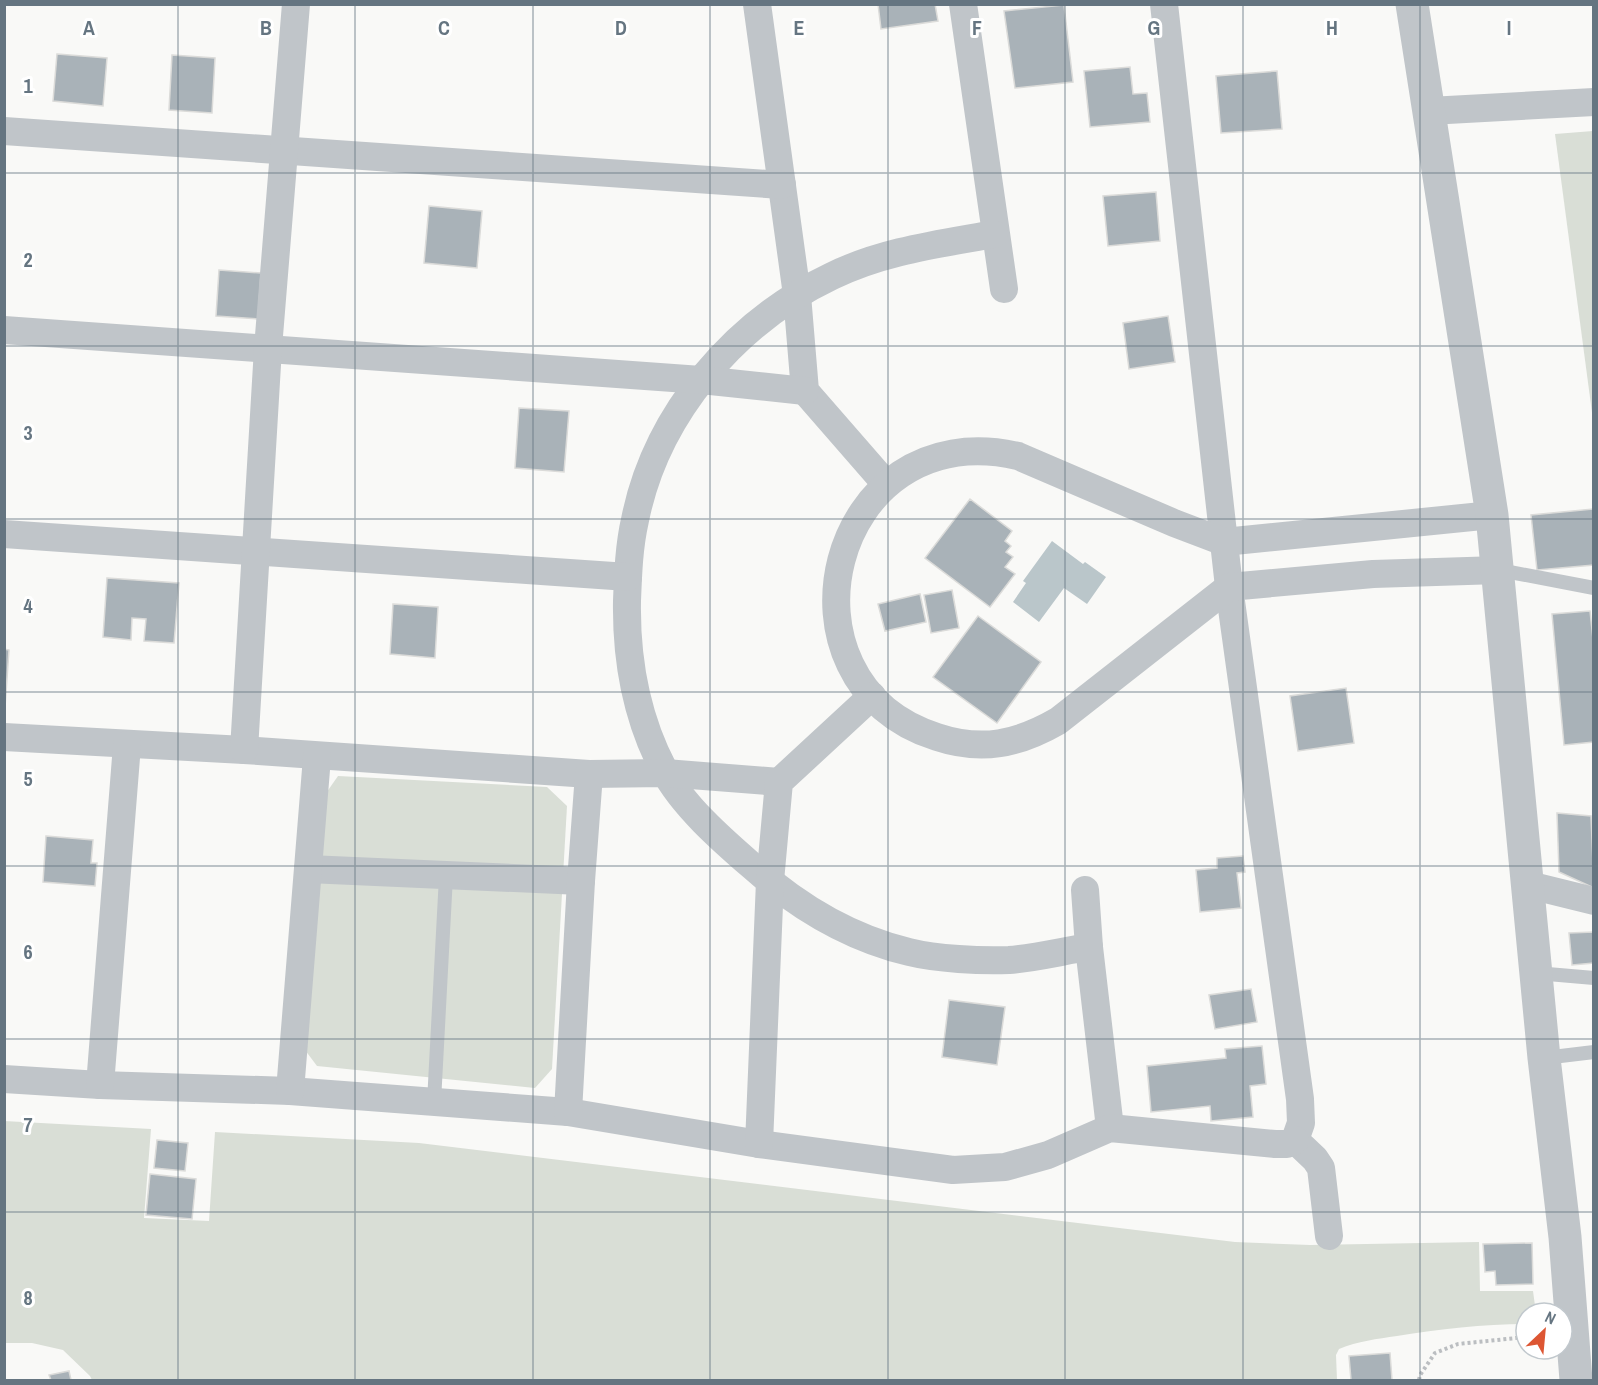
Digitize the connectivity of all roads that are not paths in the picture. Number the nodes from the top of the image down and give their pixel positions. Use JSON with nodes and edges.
{"nodes":[{"id":1,"x":297,"y":4,"type":"edge"},
{"id":2,"x":758,"y":4,"type":"edge"},
{"id":3,"x":963,"y":4,"type":"edge"},
{"id":4,"x":1164,"y":4,"type":"edge"},
{"id":5,"x":1412,"y":4,"type":"edge"},
{"id":6,"x":1593,"y":102,"type":"edge"},
{"id":7,"x":1429,"y":111,"type":"junction"},
{"id":8,"x":4,"y":130,"type":"edge"},
{"id":9,"x":283,"y":150,"type":"junction"},
{"id":10,"x":782,"y":185,"type":"junction"},
{"id":11,"x":994,"y":234,"type":"junction"},
{"id":12,"x":1004,"y":289,"type":"dead end"},
{"id":13,"x":797,"y":294,"type":"junction"},
{"id":14,"x":4,"y":330,"type":"edge"},
{"id":15,"x":268,"y":348,"type":"junction"},
{"id":16,"x":701,"y":380,"type":"junction"},
{"id":17,"x":805,"y":391,"type":"junction"},
{"id":18,"x":886,"y":484,"type":"junction"},
{"id":19,"x":1492,"y":515,"type":"junction"},
{"id":20,"x":1331,"y":532,"type":"junction"},
{"id":21,"x":4,"y":534,"type":"edge"},
{"id":22,"x":1224,"y":542,"type":"junction"},
{"id":23,"x":257,"y":551,"type":"junction"},
{"id":24,"x":1499,"y":570,"type":"junction"},
{"id":25,"x":628,"y":577,"type":"junction"},
{"id":26,"x":1336,"y":577,"type":"junction"},
{"id":27,"x":1229,"y":587,"type":"junction"},
{"id":28,"x":1593,"y":588,"type":"edge"},
{"id":29,"x":872,"y":696,"type":"junction"},
{"id":30,"x":4,"y":737,"type":"edge"},
{"id":31,"x":128,"y":745,"type":"junction"},
{"id":32,"x":244,"y":750,"type":"junction"},
{"id":33,"x":317,"y":757,"type":"junction"},
{"id":34,"x":665,"y":773,"type":"junction"},
{"id":35,"x":589,"y":774,"type":"junction"},
{"id":36,"x":779,"y":782,"type":"junction"},
{"id":37,"x":308,"y":869,"type":"junction"},
{"id":38,"x":446,"y":876,"type":"junction"},
{"id":39,"x":581,"y":881,"type":"junction"},
{"id":40,"x":770,"y":881,"type":"junction"},
{"id":41,"x":1529,"y":885,"type":"junction"},
{"id":42,"x":1085,"y":890,"type":"dead end"},
{"id":43,"x":1593,"y":901,"type":"edge"},
{"id":44,"x":1089,"y":947,"type":"junction"},
{"id":45,"x":1536,"y":974,"type":"junction"},
{"id":46,"x":1593,"y":978,"type":"edge"},
{"id":47,"x":1593,"y":1052,"type":"edge"},
{"id":48,"x":1544,"y":1058,"type":"junction"},
{"id":49,"x":4,"y":1079,"type":"edge"},
{"id":50,"x":100,"y":1085,"type":"junction"},
{"id":51,"x":290,"y":1091,"type":"junction"},
{"id":52,"x":434,"y":1102,"type":"junction"},
{"id":53,"x":568,"y":1112,"type":"junction"},
{"id":54,"x":1110,"y":1128,"type":"junction"},
{"id":55,"x":1295,"y":1140,"type":"junction"},
{"id":56,"x":759,"y":1144,"type":"junction"},
{"id":57,"x":1329,"y":1236,"type":"dead end"},
{"id":58,"x":1576,"y":1380,"type":"edge"}],
"edges":[{"from":1,"to":9,"type":"street"},
{"from":2,"to":10,"type":"street"},
{"from":3,"to":11,"type":"street"},
{"from":4,"to":22,"type":"street"},
{"from":5,"to":7,"type":"street"},
{"from":6,"to":7,"type":"street"},
{"from":7,"to":19,"type":"street"},
{"from":8,"to":9,"type":"street"},
{"from":9,"to":10,"type":"street"},
{"from":9,"to":15,"type":"street"},
{"from":10,"to":13,"type":"street"},
{"from":11,"to":12,"type":"street"},
{"from":11,"to":13,"type":"street"},
{"from":13,"to":16,"type":"street"},
{"from":13,"to":17,"type":"street"},
{"from":14,"to":15,"type":"street"},
{"from":15,"to":16,"type":"street"},
{"from":15,"to":23,"type":"street"},
{"from":16,"to":17,"type":"street"},
{"from":16,"to":25,"type":"street"},
{"from":17,"to":18,"type":"street"},
{"from":18,"to":22,"type":"street"},
{"from":18,"to":29,"type":"street"},
{"from":19,"to":20,"type":"street"},
{"from":19,"to":24,"type":"street"},
{"from":20,"to":22,"type":"street"},
{"from":20,"to":26,"type":"street"},
{"from":21,"to":23,"type":"street"},
{"from":22,"to":27,"type":"street"},
{"from":23,"to":25,"type":"street"},
{"from":23,"to":32,"type":"street"},
{"from":24,"to":26,"type":"street"},
{"from":24,"to":28,"type":"lane"},
{"from":24,"to":41,"type":"street"},
{"from":25,"to":34,"type":"street"},
{"from":26,"to":27,"type":"street"},
{"from":27,"to":29,"type":"street"},
{"from":27,"to":55,"type":"street"},
{"from":29,"to":36,"type":"street"},
{"from":30,"to":31,"type":"street"},
{"from":31,"to":32,"type":"street"},
{"from":31,"to":50,"type":"street"},
{"from":32,"to":33,"type":"street"},
{"from":33,"to":35,"type":"street"},
{"from":33,"to":37,"type":"street"},
{"from":34,"to":35,"type":"street"},
{"from":34,"to":36,"type":"street"},
{"from":34,"to":40,"type":"street"},
{"from":35,"to":39,"type":"street"},
{"from":36,"to":40,"type":"street"},
{"from":37,"to":38,"type":"street"},
{"from":37,"to":51,"type":"street"},
{"from":38,"to":39,"type":"street"},
{"from":38,"to":52,"type":"lane"},
{"from":39,"to":53,"type":"street"},
{"from":40,"to":44,"type":"street"},
{"from":40,"to":56,"type":"street"},
{"from":41,"to":43,"type":"street"},
{"from":41,"to":45,"type":"street"},
{"from":42,"to":44,"type":"street"},
{"from":44,"to":54,"type":"street"},
{"from":45,"to":46,"type":"lane"},
{"from":45,"to":48,"type":"street"},
{"from":47,"to":48,"type":"lane"},
{"from":48,"to":58,"type":"street"},
{"from":49,"to":50,"type":"street"},
{"from":50,"to":51,"type":"street"},
{"from":51,"to":52,"type":"street"},
{"from":52,"to":53,"type":"street"},
{"from":53,"to":56,"type":"street"},
{"from":54,"to":55,"type":"street"},
{"from":54,"to":56,"type":"street"},
{"from":55,"to":57,"type":"street"}]}
